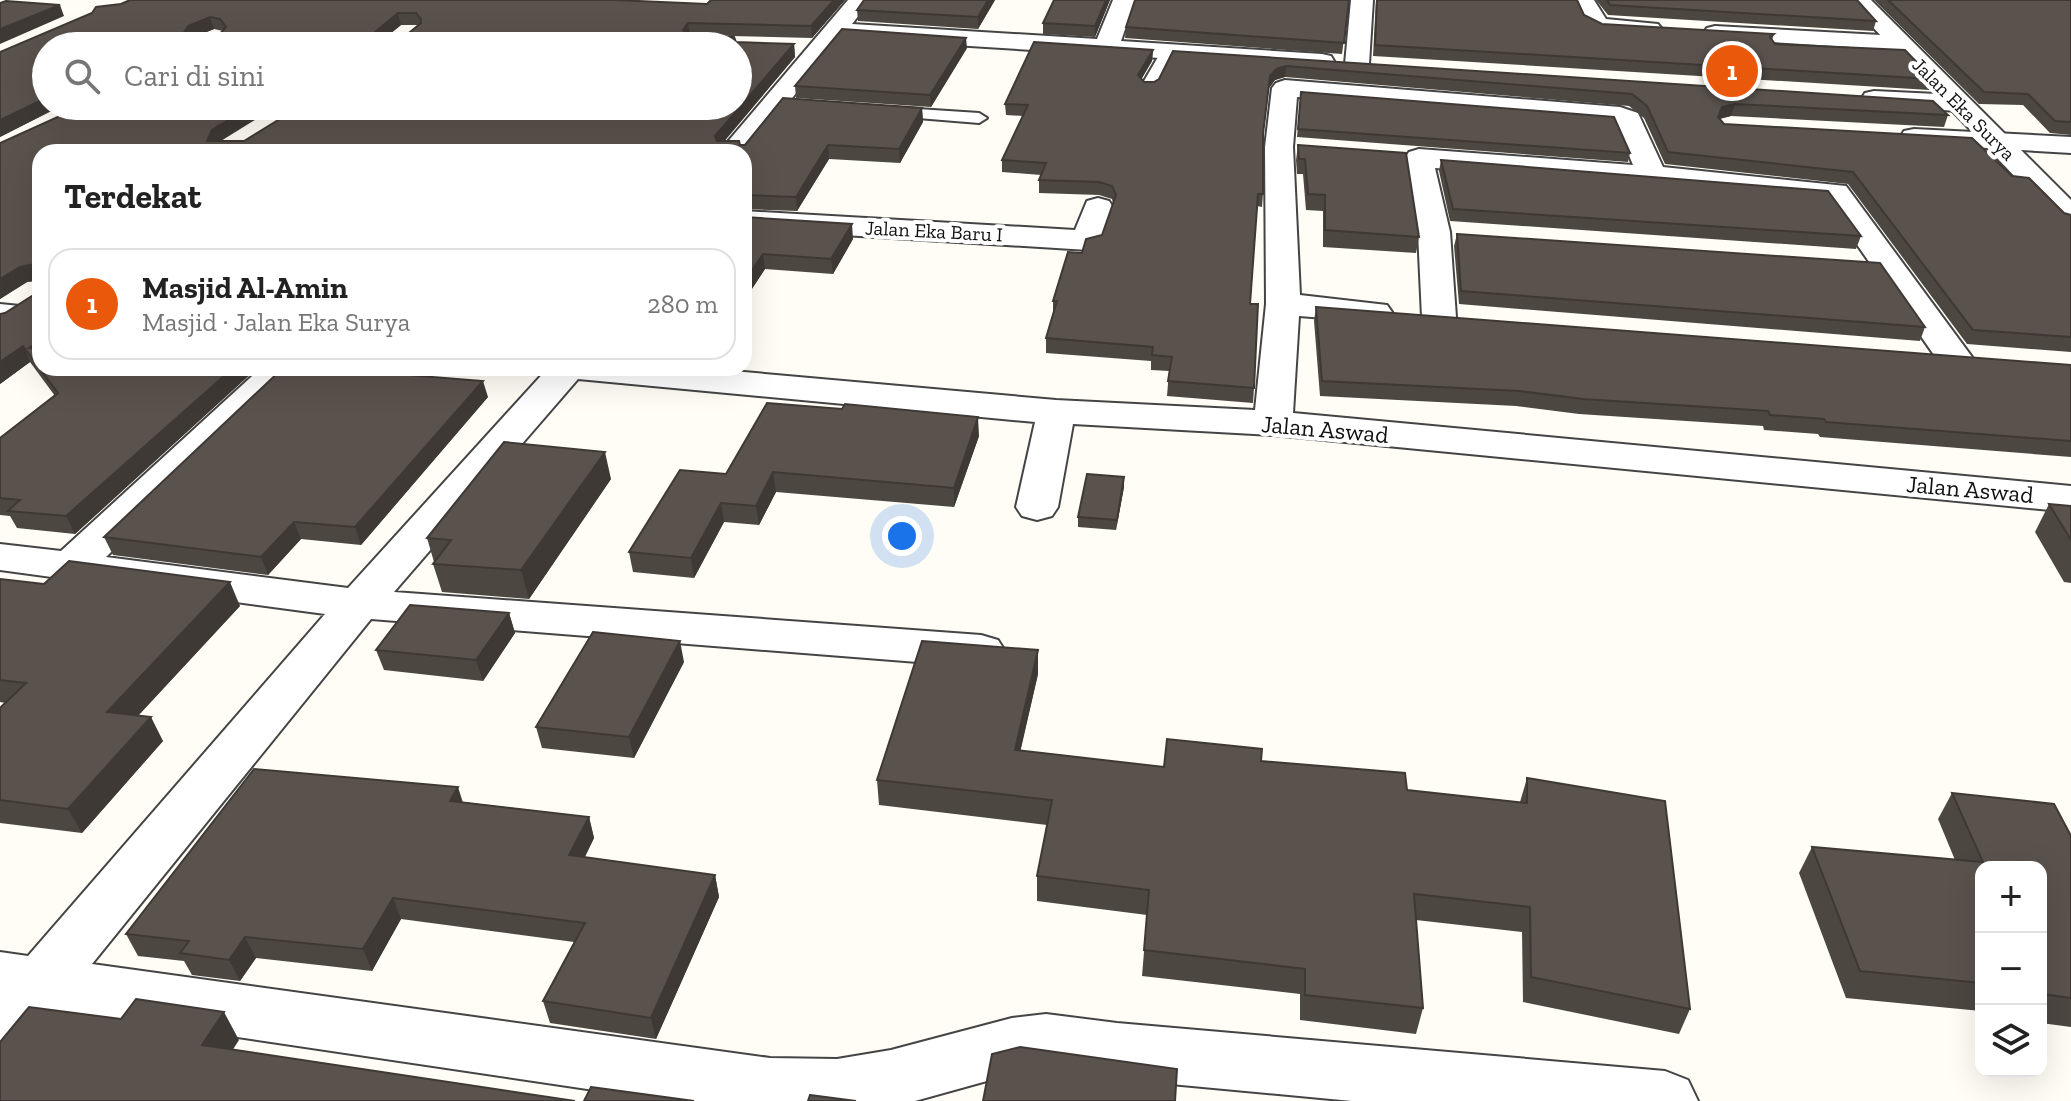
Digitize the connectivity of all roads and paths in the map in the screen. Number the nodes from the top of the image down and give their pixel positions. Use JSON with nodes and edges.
{"nodes":[{"id":1,"x":860,"y":0,"type":"edge"},
{"id":2,"x":1124,"y":0,"type":"edge"},
{"id":3,"x":1362,"y":0,"type":"edge"},
{"id":4,"x":1583,"y":0,"type":"edge"},
{"id":5,"x":1858,"y":0,"type":"edge"},
{"id":6,"x":826,"y":39,"type":"junction"},
{"id":7,"x":788,"y":46,"type":"edge"},
{"id":8,"x":1107,"y":46,"type":"junction"},
{"id":9,"x":1777,"y":49,"type":"edge"},
{"id":10,"x":1905,"y":49,"type":"junction"},
{"id":11,"x":1169,"y":50,"type":"junction"},
{"id":12,"x":1357,"y":64,"type":"junction"},
{"id":13,"x":1387,"y":66,"type":"edge"},
{"id":14,"x":1148,"y":88,"type":"edge"},
{"id":15,"x":1854,"y":98,"type":"edge"},
{"id":16,"x":752,"y":103,"type":"edge"},
{"id":17,"x":1958,"y":103,"type":"junction"},
{"id":18,"x":771,"y":104,"type":"junction"},
{"id":19,"x":801,"y":106,"type":"edge"},
{"id":20,"x":875,"y":111,"type":"edge"},
{"id":21,"x":979,"y":118,"type":"dead end"},
{"id":22,"x":1887,"y":135,"type":"edge"},
{"id":23,"x":1996,"y":141,"type":"junction"},
{"id":24,"x":739,"y":144,"type":"edge"},
{"id":25,"x":2071,"y":145,"type":"edge"},
{"id":26,"x":1279,"y":147,"type":"junction"},
{"id":27,"x":1310,"y":149,"type":"edge"},
{"id":28,"x":1388,"y":156,"type":"edge"},
{"id":29,"x":1419,"y":158,"type":"junction"},
{"id":30,"x":1652,"y":175,"type":"junction"},
{"id":31,"x":1098,"y":207,"type":"dead end"},
{"id":32,"x":2071,"y":217,"type":"edge"},
{"id":33,"x":752,"y":220,"type":"edge"},
{"id":34,"x":1841,"y":261,"type":"edge"},
{"id":35,"x":1889,"y":264,"type":"junction"},
{"id":36,"x":32,"y":299,"type":"edge"},
{"id":37,"x":1283,"y":304,"type":"junction"},
{"id":38,"x":12,"y":316,"type":"edge"},
{"id":39,"x":1907,"y":353,"type":"edge"},
{"id":40,"x":274,"y":376,"type":"edge"},
{"id":41,"x":561,"y":376,"type":"edge"},
{"id":42,"x":665,"y":376,"type":"edge"},
{"id":43,"x":1056,"y":412,"type":"junction"},
{"id":44,"x":1273,"y":423,"type":"junction"},
{"id":45,"x":2071,"y":499,"type":"edge"},
{"id":46,"x":1037,"y":507,"type":"dead end"},
{"id":47,"x":0,"y":557,"type":"edge"},
{"id":48,"x":69,"y":568,"type":"junction"},
{"id":49,"x":359,"y":604,"type":"junction"},
{"id":50,"x":1021,"y":654,"type":"edge"},
{"id":51,"x":21,"y":981,"type":"edge"},
{"id":52,"x":0,"y":1032,"type":"edge"},
{"id":53,"x":1665,"y":1101,"type":"edge"}],
"edges":[{"from":1,"to":6,"type":"street"},
{"from":2,"to":8,"type":"street"},
{"from":3,"to":12,"type":"street"},
{"from":4,"to":10,"type":"street"},
{"from":5,"to":10,"type":"street","name":"Jalan Eka Surya"},
{"from":6,"to":7,"type":"street"},
{"from":6,"to":8,"type":"street"},
{"from":6,"to":18,"type":"street"},
{"from":8,"to":11,"type":"street"},
{"from":9,"to":10,"type":"lane"},
{"from":10,"to":17,"type":"street","name":"Jalan Eka Surya"},
{"from":11,"to":12,"type":"street"},
{"from":11,"to":14,"type":"lane"},
{"from":12,"to":13,"type":"street"},
{"from":15,"to":17,"type":"street"},
{"from":16,"to":18,"type":"street"},
{"from":17,"to":23,"type":"street","name":"Jalan Eka Surya"},
{"from":18,"to":19,"type":"lane"},
{"from":18,"to":24,"type":"street"},
{"from":20,"to":21,"type":"lane"},
{"from":22,"to":23,"type":"street"},
{"from":23,"to":25,"type":"street"},
{"from":23,"to":32,"type":"street","name":"Jalan Eka Surya"},
{"from":26,"to":27,"type":"street"},
{"from":26,"to":30,"type":"street"},
{"from":26,"to":37,"type":"street"},
{"from":28,"to":29,"type":"street"},
{"from":29,"to":30,"type":"street"},
{"from":29,"to":37,"type":"street"},
{"from":30,"to":35,"type":"street"},
{"from":31,"to":33,"type":"street","name":"Jalan Eka Baru I"},
{"from":34,"to":35,"type":"street"},
{"from":35,"to":39,"type":"street"},
{"from":36,"to":38,"type":"street"},
{"from":37,"to":44,"type":"street"},
{"from":40,"to":48,"type":"street"},
{"from":41,"to":49,"type":"street"},
{"from":42,"to":43,"type":"street","name":"Jalan Aswad"},
{"from":43,"to":44,"type":"street","name":"Jalan Aswad"},
{"from":43,"to":46,"type":"street"},
{"from":44,"to":45,"type":"street","name":"Jalan Aswad"},
{"from":47,"to":48,"type":"street"},
{"from":48,"to":49,"type":"street"},
{"from":49,"to":50,"type":"street"},
{"from":49,"to":51,"type":"street"},
{"from":51,"to":52,"type":"street"},
{"from":51,"to":53,"type":"street"}]}
